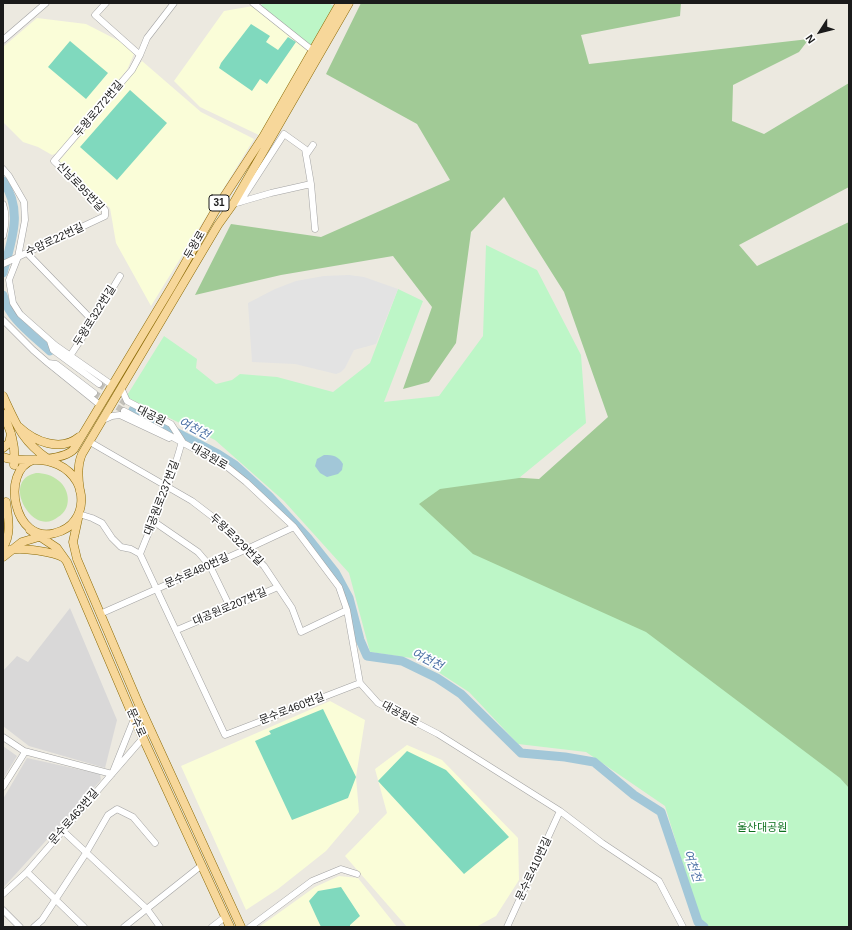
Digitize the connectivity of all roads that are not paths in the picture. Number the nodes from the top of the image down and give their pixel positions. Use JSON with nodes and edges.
{"nodes":[{"id":1,"x":46,"y":3,"type":"edge"},
{"id":2,"x":106,"y":3,"type":"edge"},
{"id":3,"x":174,"y":3,"type":"edge"},
{"id":4,"x":253,"y":3,"type":"edge"},
{"id":5,"x":340,"y":3,"type":"edge"},
{"id":6,"x":349,"y":3,"type":"edge"},
{"id":7,"x":3,"y":40,"type":"edge"},
{"id":8,"x":312,"y":50,"type":"junction"},
{"id":9,"x":140,"y":55,"type":"junction"},
{"id":10,"x":313,"y":145,"type":"dead end"},
{"id":11,"x":306,"y":155,"type":"junction"},
{"id":12,"x":54,"y":161,"type":"joint"},
{"id":13,"x":3,"y":169,"type":"edge"},
{"id":14,"x":311,"y":184,"type":"junction"},
{"id":15,"x":236,"y":203,"type":"junction"},
{"id":16,"x":3,"y":204,"type":"edge"},
{"id":17,"x":218,"y":206,"type":"junction"},
{"id":18,"x":106,"y":214,"type":"joint"},
{"id":19,"x":315,"y":229,"type":"dead end"},
{"id":20,"x":3,"y":236,"type":"edge"},
{"id":21,"x":27,"y":253,"type":"junction"},
{"id":22,"x":18,"y":257,"type":"junction"},
{"id":23,"x":3,"y":264,"type":"edge"},
{"id":24,"x":120,"y":276,"type":"dead end"},
{"id":25,"x":3,"y":320,"type":"edge"},
{"id":26,"x":93,"y":321,"type":"junction"},
{"id":27,"x":49,"y":340,"type":"junction"},
{"id":28,"x":70,"y":356,"type":"junction"},
{"id":29,"x":48,"y":364,"type":"junction"},
{"id":30,"x":99,"y":384,"type":"tunnel mouth"},
{"id":31,"x":112,"y":386,"type":"junction"},
{"id":32,"x":122,"y":390,"type":"junction"},
{"id":33,"x":94,"y":393,"type":"tunnel mouth"},
{"id":34,"x":3,"y":396,"type":"edge"},
{"id":35,"x":127,"y":403,"type":"junction"},
{"id":36,"x":100,"y":405,"type":"junction"},
{"id":37,"x":122,"y":413,"type":"junction"},
{"id":38,"x":3,"y":414,"type":"edge"},
{"id":39,"x":103,"y":420,"type":"junction"},
{"id":40,"x":15,"y":422,"type":"junction"},
{"id":41,"x":11,"y":431,"type":"junction"},
{"id":42,"x":83,"y":434,"type":"junction"},
{"id":43,"x":182,"y":441,"type":"junction"},
{"id":44,"x":90,"y":442,"type":"junction"},
{"id":45,"x":3,"y":448,"type":"edge"},
{"id":46,"x":3,"y":457,"type":"edge"},
{"id":47,"x":47,"y":458,"type":"junction"},
{"id":48,"x":14,"y":460,"type":"junction"},
{"id":49,"x":33,"y":460,"type":"junction"},
{"id":50,"x":56,"y":464,"type":"junction"},
{"id":51,"x":12,"y":471,"type":"junction"},
{"id":52,"x":168,"y":488,"type":"junction"},
{"id":53,"x":80,"y":491,"type":"junction"},
{"id":54,"x":7,"y":494,"type":"edge"},
{"id":55,"x":79,"y":514,"type":"junction"},
{"id":56,"x":153,"y":521,"type":"junction"},
{"id":57,"x":294,"y":527,"type":"junction"},
{"id":58,"x":43,"y":536,"type":"junction"},
{"id":59,"x":3,"y":538,"type":"edge"},
{"id":60,"x":6,"y":548,"type":"edge"},
{"id":61,"x":247,"y":549,"type":"junction"},
{"id":62,"x":140,"y":554,"type":"junction"},
{"id":63,"x":3,"y":556,"type":"edge"},
{"id":64,"x":67,"y":562,"type":"junction"},
{"id":65,"x":210,"y":566,"type":"junction"},
{"id":66,"x":278,"y":587,"type":"junction"},
{"id":67,"x":157,"y":589,"type":"junction"},
{"id":68,"x":230,"y":608,"type":"junction"},
{"id":69,"x":348,"y":610,"type":"junction"},
{"id":70,"x":100,"y":614,"type":"junction"},
{"id":71,"x":177,"y":630,"type":"junction"},
{"id":72,"x":360,"y":683,"type":"junction"},
{"id":73,"x":134,"y":718,"type":"junction"},
{"id":74,"x":146,"y":722,"type":"junction"},
{"id":75,"x":3,"y":737,"type":"edge"},
{"id":76,"x":143,"y":738,"type":"junction"},
{"id":77,"x":25,"y":752,"type":"junction"},
{"id":78,"x":161,"y":753,"type":"junction"},
{"id":79,"x":112,"y":774,"type":"junction"},
{"id":80,"x":171,"y":775,"type":"junction"},
{"id":81,"x":162,"y":779,"type":"junction"},
{"id":82,"x":3,"y":787,"type":"edge"},
{"id":83,"x":560,"y":811,"type":"junction"},
{"id":84,"x":62,"y":830,"type":"junction"},
{"id":85,"x":155,"y":843,"type":"dead end"},
{"id":86,"x":86,"y":853,"type":"junction"},
{"id":87,"x":202,"y":865,"type":"junction"},
{"id":88,"x":27,"y":872,"type":"junction"},
{"id":89,"x":357,"y":874,"type":"dead end"},
{"id":90,"x":3,"y":894,"type":"edge"},
{"id":91,"x":226,"y":894,"type":"junction"},
{"id":92,"x":217,"y":897,"type":"junction"},
{"id":93,"x":56,"y":899,"type":"junction"},
{"id":94,"x":147,"y":909,"type":"junction"},
{"id":95,"x":3,"y":910,"type":"edge"},
{"id":96,"x":226,"y":917,"type":"junction"},
{"id":97,"x":20,"y":927,"type":"edge"},
{"id":98,"x":34,"y":927,"type":"edge"},
{"id":99,"x":84,"y":927,"type":"edge"},
{"id":100,"x":124,"y":927,"type":"edge"},
{"id":101,"x":160,"y":927,"type":"edge"},
{"id":102,"x":212,"y":927,"type":"edge"},
{"id":103,"x":230,"y":927,"type":"edge"},
{"id":104,"x":242,"y":927,"type":"edge"},
{"id":105,"x":250,"y":927,"type":"edge"},
{"id":106,"x":507,"y":927,"type":"edge"},
{"id":107,"x":683,"y":927,"type":"edge"}],
"edges":[{"from":1,"to":7,"type":"street"},
{"from":2,"to":9,"type":"street"},
{"from":3,"to":9,"type":"street","name":"두왕로272번길"},
{"from":4,"to":8,"type":"street"},
{"from":5,"to":8,"type":"main road","name":"두왕로","number":"31"},
{"from":6,"to":15,"type":"main road"},
{"from":8,"to":17,"type":"main road","name":"두왕로","number":"31"},
{"from":9,"to":12,"type":"street","name":"두왕로272번길"},
{"from":10,"to":11,"type":"street"},
{"from":11,"to":14,"type":"street"},
{"from":11,"to":15,"type":"street"},
{"from":12,"to":18,"type":"street","name":"신남로95번길"},
{"from":13,"to":22,"type":"street","name":"두왕로322번길"},
{"from":14,"to":15,"type":"street"},
{"from":14,"to":19,"type":"street"},
{"from":15,"to":17,"type":"street"},
{"from":15,"to":32,"type":"main road"},
{"from":16,"to":20,"type":"street"},
{"from":17,"to":31,"type":"main road","name":"두왕로","number":"31"},
{"from":18,"to":21,"type":"street","name":"수암로22번길"},
{"from":21,"to":22,"type":"street","name":"수암로22번길"},
{"from":21,"to":26,"type":"street"},
{"from":22,"to":23,"type":"street","name":"수암로22번길"},
{"from":22,"to":27,"type":"street","name":"두왕로322번길"},
{"from":24,"to":26,"type":"street","name":"두왕로322번길"},
{"from":25,"to":29,"type":"street"},
{"from":26,"to":28,"type":"street","name":"두왕로322번길"},
{"from":27,"to":28,"type":"street","name":"두왕로322번길"},
{"from":27,"to":30,"type":"street"},
{"from":28,"to":31,"type":"street","name":"두왕로322번길"},
{"from":29,"to":33,"type":"street"},
{"from":29,"to":36,"type":"street"},
{"from":31,"to":36,"type":"main road","name":"두왕로","number":"31"},
{"from":32,"to":35,"type":"street"},
{"from":32,"to":39,"type":"main road"},
{"from":34,"to":40,"type":"main road"},
{"from":35,"to":37,"type":"street"},
{"from":35,"to":43,"type":"street"},
{"from":36,"to":42,"type":"main road","name":"두왕로"},
{"from":37,"to":39,"type":"street"},
{"from":37,"to":43,"type":"street"},
{"from":38,"to":41,"type":"main road"},
{"from":39,"to":44,"type":"main road"},
{"from":40,"to":42,"type":"main road"},
{"from":40,"to":47,"type":"main road"},
{"from":41,"to":45,"type":"main road"},
{"from":41,"to":48,"type":"main road"},
{"from":42,"to":47,"type":"main road","name":"두왕로"},
{"from":43,"to":52,"type":"street","name":"대공원로237번길"},
{"from":43,"to":57,"type":"street","name":"대공원로"},
{"from":44,"to":52,"type":"street","name":"두왕로329번길"},
{"from":44,"to":53,"type":"main road"},
{"from":46,"to":48,"type":"main road"},
{"from":47,"to":49,"type":"main road","name":"두왕로"},
{"from":47,"to":50,"type":"main road"},
{"from":48,"to":49,"type":"main road"},
{"from":48,"to":51,"type":"main road"},
{"from":49,"to":50,"type":"main road"},
{"from":49,"to":51,"type":"main road"},
{"from":50,"to":53,"type":"main road"},
{"from":51,"to":54,"type":"main road"},
{"from":52,"to":56,"type":"street","name":"대공원로237번길"},
{"from":52,"to":61,"type":"street","name":"두왕로329번길"},
{"from":53,"to":55,"type":"main road"},
{"from":54,"to":58,"type":"main road"},
{"from":54,"to":60,"type":"main road"},
{"from":55,"to":58,"type":"main road"},
{"from":55,"to":62,"type":"street"},
{"from":55,"to":70,"type":"main road","name":"문수로"},
{"from":56,"to":62,"type":"street","name":"대공원로237번길"},
{"from":56,"to":65,"type":"street"},
{"from":57,"to":61,"type":"street","name":"문수로480번길"},
{"from":57,"to":69,"type":"street","name":"대공원로"},
{"from":58,"to":60,"type":"main road"},
{"from":58,"to":64,"type":"main road","name":"문수로"},
{"from":59,"to":60,"type":"main road"},
{"from":60,"to":63,"type":"main road"},
{"from":60,"to":64,"type":"main road"},
{"from":61,"to":65,"type":"street","name":"문수로480번길"},
{"from":61,"to":66,"type":"street","name":"두왕로329번길"},
{"from":62,"to":67,"type":"street"},
{"from":64,"to":73,"type":"main road","name":"문수로"},
{"from":65,"to":67,"type":"street","name":"문수로480번길"},
{"from":65,"to":68,"type":"street"},
{"from":66,"to":68,"type":"street","name":"대공원로207번길"},
{"from":66,"to":69,"type":"street","name":"대공원로207번길"},
{"from":67,"to":70,"type":"street","name":"문수로480번길"},
{"from":67,"to":71,"type":"street"},
{"from":68,"to":71,"type":"street","name":"대공원로207번길"},
{"from":69,"to":72,"type":"street","name":"대공원로"},
{"from":70,"to":74,"type":"main road","name":"문수로"},
{"from":71,"to":72,"type":"street","name":"문수로460번길"},
{"from":72,"to":83,"type":"street","name":"대공원로"},
{"from":73,"to":76,"type":"main road","name":"문수로"},
{"from":73,"to":79,"type":"street"},
{"from":74,"to":76,"type":"main road"},
{"from":74,"to":78,"type":"main road","name":"문수로"},
{"from":75,"to":77,"type":"street"},
{"from":76,"to":78,"type":"main road"},
{"from":76,"to":79,"type":"street","name":"문수로463번길"},
{"from":76,"to":81,"type":"main road","name":"문수로"},
{"from":77,"to":79,"type":"street"},
{"from":77,"to":82,"type":"street"},
{"from":78,"to":80,"type":"main road","name":"문수로"},
{"from":79,"to":84,"type":"street","name":"문수로463번길"},
{"from":80,"to":81,"type":"main road"},
{"from":80,"to":91,"type":"main road","name":"문수로"},
{"from":81,"to":87,"type":"main road","name":"문수로"},
{"from":83,"to":106,"type":"street","name":"문수로410번길"},
{"from":83,"to":107,"type":"street","name":"대공원로"},
{"from":84,"to":86,"type":"street"},
{"from":84,"to":88,"type":"street","name":"문수로463번길"},
{"from":85,"to":86,"type":"street"},
{"from":86,"to":93,"type":"street"},
{"from":86,"to":94,"type":"street"},
{"from":87,"to":92,"type":"main road","name":"문수로"},
{"from":87,"to":94,"type":"street"},
{"from":88,"to":90,"type":"street","name":"문수로463번길"},
{"from":88,"to":93,"type":"street"},
{"from":89,"to":105,"type":"street"},
{"from":91,"to":92,"type":"main road"},
{"from":91,"to":104,"type":"main road","name":"문수로"},
{"from":92,"to":96,"type":"main road","name":"문수로"},
{"from":93,"to":98,"type":"street"},
{"from":93,"to":99,"type":"street"},
{"from":94,"to":100,"type":"street"},
{"from":94,"to":101,"type":"street"},
{"from":95,"to":97,"type":"street"},
{"from":96,"to":102,"type":"street"},
{"from":96,"to":103,"type":"main road","name":"문수로"}]}
